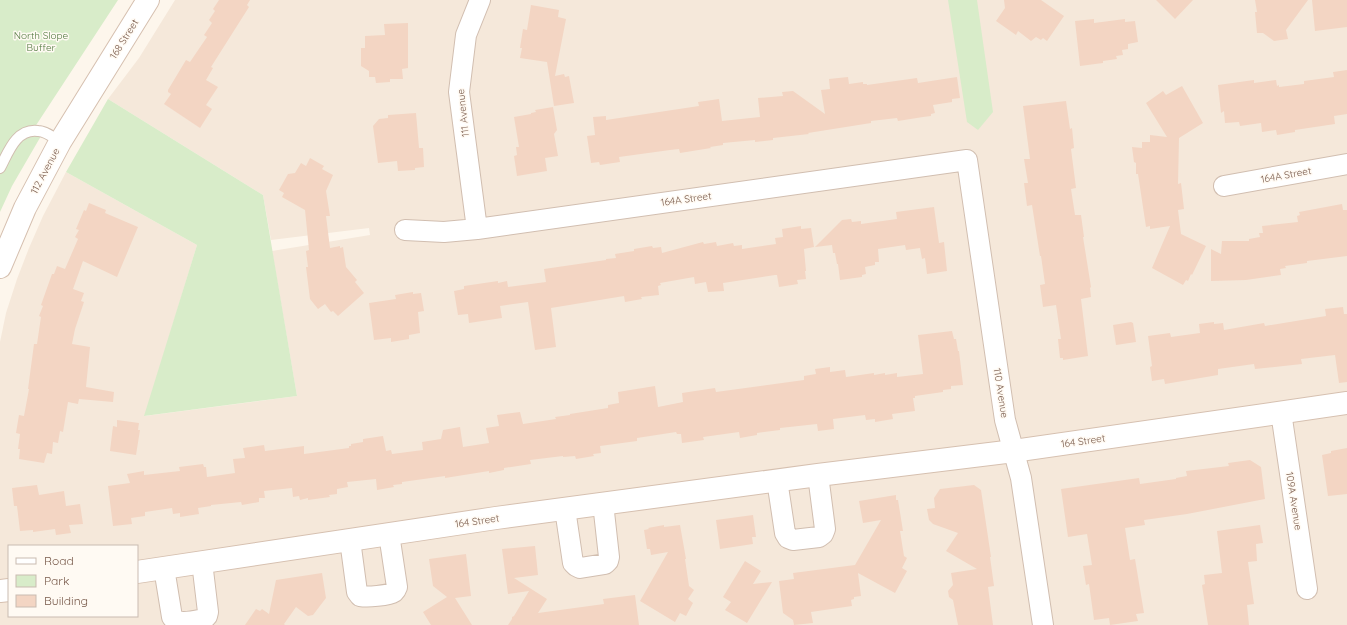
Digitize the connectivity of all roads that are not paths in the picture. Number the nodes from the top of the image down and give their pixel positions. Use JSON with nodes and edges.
{"nodes":[{"id":1,"x":148,"y":0,"type":"edge"},
{"id":2,"x":480,"y":0,"type":"edge"},
{"id":3,"x":99,"y":78,"type":"joint"},
{"id":4,"x":60,"y":142,"type":"junction"},
{"id":5,"x":967,"y":160,"type":"joint"},
{"id":6,"x":1347,"y":164,"type":"edge"},
{"id":7,"x":0,"y":168,"type":"edge"},
{"id":8,"x":1224,"y":186,"type":"dead end"},
{"id":9,"x":477,"y":229,"type":"junction"},
{"id":10,"x":405,"y":230,"type":"dead end"},
{"id":11,"x":0,"y":268,"type":"edge"},
{"id":12,"x":1347,"y":403,"type":"edge"},
{"id":13,"x":1281,"y":412,"type":"junction"},
{"id":14,"x":1014,"y":451,"type":"junction"},
{"id":15,"x":818,"y":475,"type":"junction"},
{"id":16,"x":777,"y":480,"type":"junction"},
{"id":17,"x":603,"y":504,"type":"junction"},
{"id":18,"x":566,"y":509,"type":"junction"},
{"id":19,"x":389,"y":534,"type":"junction"},
{"id":20,"x":350,"y":540,"type":"junction"},
{"id":21,"x":202,"y":562,"type":"junction"},
{"id":22,"x":164,"y":568,"type":"junction"},
{"id":23,"x":138,"y":572,"type":"edge"},
{"id":24,"x":1308,"y":589,"type":"dead end"},
{"id":25,"x":1043,"y":625,"type":"edge"}],
"edges":[{"from":1,"to":3,"type":"street","name":"168 Street"},
{"from":2,"to":9,"type":"street","name":"111 Avenue"},
{"from":3,"to":4,"type":"street","name":"112 Avenue"},
{"from":4,"to":7,"type":"lane"},
{"from":4,"to":11,"type":"street","name":"112 Avenue"},
{"from":5,"to":9,"type":"street","name":"164A Street"},
{"from":5,"to":14,"type":"street","name":"110 Avenue"},
{"from":6,"to":8,"type":"street","name":"164A Street"},
{"from":9,"to":10,"type":"street","name":"164A Street"},
{"from":12,"to":13,"type":"street","name":"164 Street"},
{"from":13,"to":14,"type":"street","name":"164 Street"},
{"from":13,"to":24,"type":"street","name":"109A Avenue"},
{"from":14,"to":15,"type":"street","name":"164 Street"},
{"from":14,"to":25,"type":"street","name":"110 Avenue"},
{"from":15,"to":16,"type":"street","name":"164 Street"},
{"from":15,"to":16,"type":"street"},
{"from":16,"to":17,"type":"street","name":"164 Street"},
{"from":17,"to":18,"type":"street","name":"164 Street"},
{"from":17,"to":18,"type":"street"},
{"from":18,"to":19,"type":"street","name":"164 Street"},
{"from":19,"to":20,"type":"street","name":"164 Street"},
{"from":19,"to":20,"type":"street"},
{"from":20,"to":21,"type":"street","name":"164 Street"},
{"from":21,"to":22,"type":"street","name":"164 Street"},
{"from":21,"to":22,"type":"street"},
{"from":22,"to":23,"type":"street","name":"164 Street"}]}
